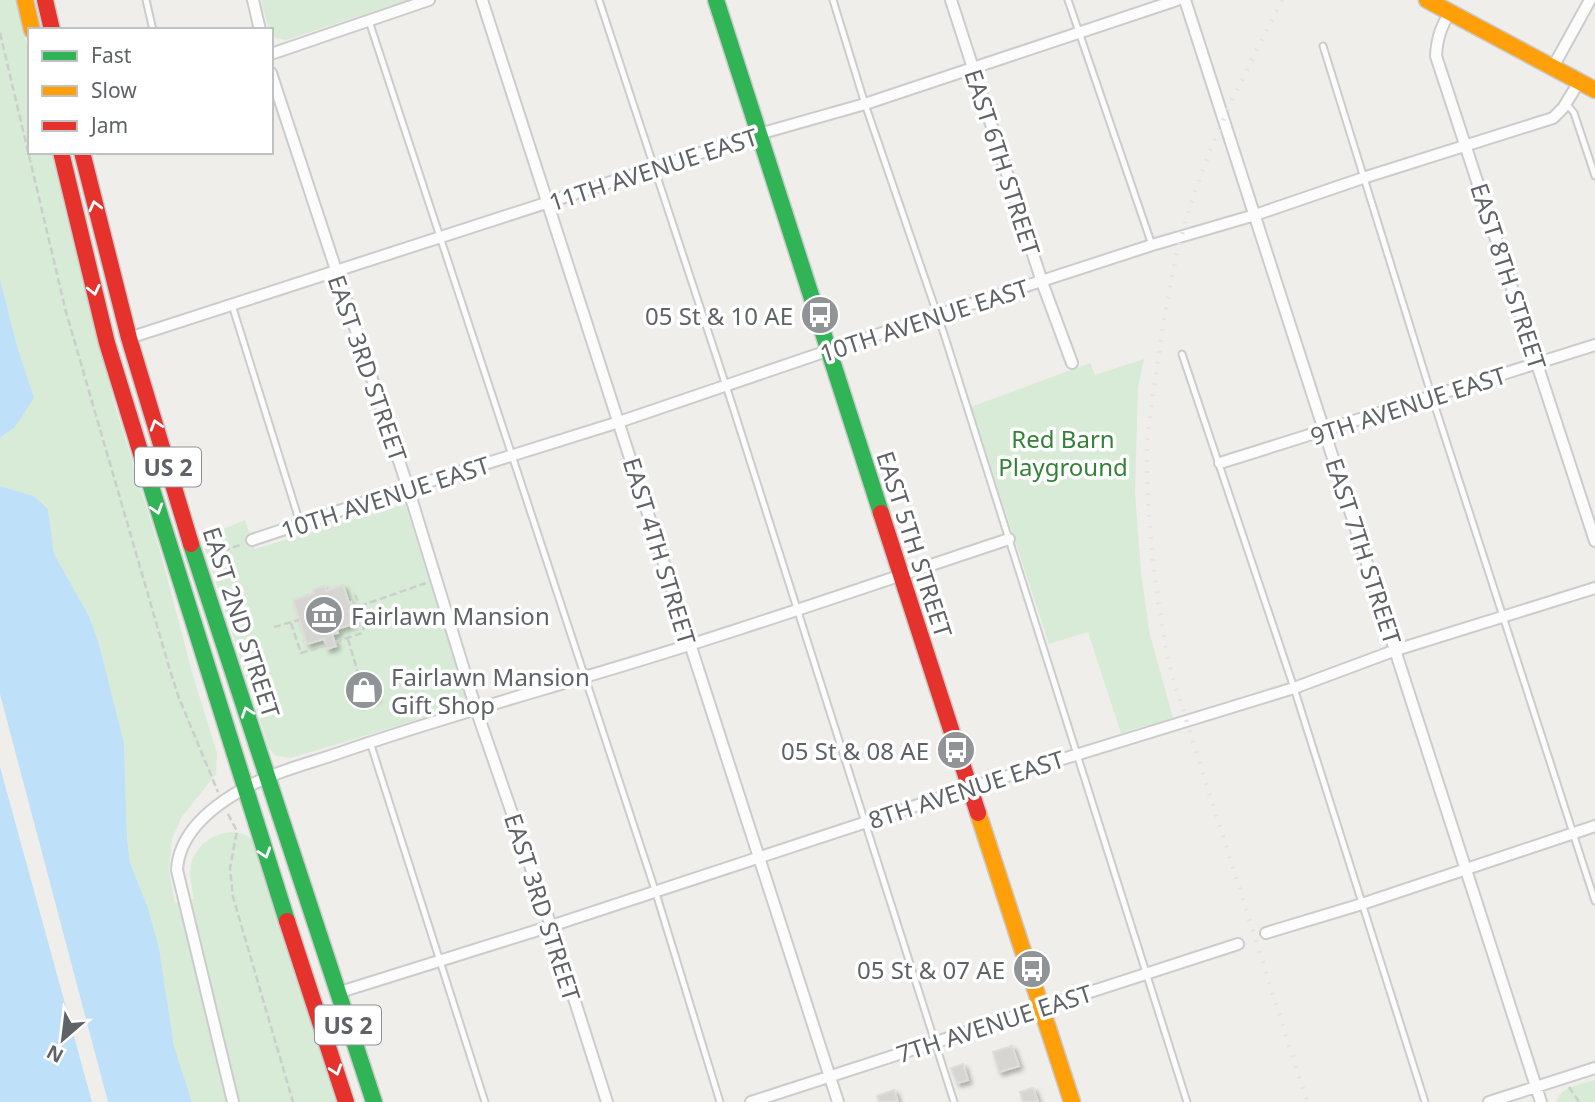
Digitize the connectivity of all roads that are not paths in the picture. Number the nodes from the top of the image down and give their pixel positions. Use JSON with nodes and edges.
{"nodes":[{"id":1,"x":25,"y":0,"type":"edge"},
{"id":2,"x":45,"y":0,"type":"edge"},
{"id":3,"x":146,"y":0,"type":"edge"},
{"id":4,"x":253,"y":0,"type":"edge"},
{"id":5,"x":429,"y":0,"type":"edge"},
{"id":6,"x":482,"y":0,"type":"edge"},
{"id":7,"x":599,"y":0,"type":"edge"},
{"id":8,"x":716,"y":0,"type":"edge"},
{"id":9,"x":833,"y":0,"type":"edge"},
{"id":10,"x":951,"y":0,"type":"edge"},
{"id":11,"x":1068,"y":0,"type":"edge"},
{"id":12,"x":1177,"y":0,"type":"edge"},
{"id":13,"x":1185,"y":0,"type":"edge"},
{"id":14,"x":1427,"y":0,"type":"edge"},
{"id":15,"x":1590,"y":0,"type":"edge"},
{"id":16,"x":1450,"y":12,"type":"junction"},
{"id":17,"x":369,"y":21,"type":"junction"},
{"id":18,"x":32,"y":28,"type":"edge"},
{"id":19,"x":52,"y":28,"type":"edge"},
{"id":20,"x":152,"y":28,"type":"edge"},
{"id":21,"x":260,"y":28,"type":"edge"},
{"id":22,"x":1079,"y":32,"type":"junction"},
{"id":23,"x":1323,"y":46,"type":"dead end"},
{"id":24,"x":273,"y":53,"type":"edge"},
{"id":25,"x":973,"y":67,"type":"junction"},
{"id":26,"x":1553,"y":67,"type":"junction"},
{"id":27,"x":273,"y":79,"type":"edge"},
{"id":28,"x":1579,"y":82,"type":"junction"},
{"id":29,"x":1595,"y":90,"type":"edge"},
{"id":30,"x":865,"y":103,"type":"junction"},
{"id":31,"x":1566,"y":103,"type":"junction"},
{"id":32,"x":760,"y":134,"type":"junction"},
{"id":33,"x":1467,"y":146,"type":"junction"},
{"id":34,"x":61,"y":154,"type":"edge"},
{"id":35,"x":83,"y":154,"type":"edge"},
{"id":36,"x":655,"y":168,"type":"junction"},
{"id":37,"x":1595,"y":176,"type":"edge"},
{"id":38,"x":1363,"y":178,"type":"junction"},
{"id":39,"x":548,"y":204,"type":"junction"},
{"id":40,"x":1255,"y":215,"type":"junction"},
{"id":41,"x":441,"y":238,"type":"junction"},
{"id":42,"x":1152,"y":246,"type":"junction"},
{"id":43,"x":336,"y":271,"type":"junction"},
{"id":44,"x":1042,"y":282,"type":"junction"},
{"id":45,"x":232,"y":305,"type":"junction"},
{"id":46,"x":937,"y":317,"type":"junction"},
{"id":47,"x":130,"y":338,"type":"junction"},
{"id":48,"x":1595,"y":345,"type":"edge"},
{"id":49,"x":830,"y":350,"type":"junction"},
{"id":50,"x":1182,"y":354,"type":"dead end"},
{"id":51,"x":1072,"y":363,"type":"dead end"},
{"id":52,"x":1537,"y":363,"type":"junction"},
{"id":53,"x":726,"y":386,"type":"junction"},
{"id":54,"x":1432,"y":397,"type":"junction"},
{"id":55,"x":619,"y":422,"type":"junction"},
{"id":56,"x":1325,"y":431,"type":"junction"},
{"id":57,"x":512,"y":456,"type":"junction"},
{"id":58,"x":1220,"y":463,"type":"junction"},
{"id":59,"x":408,"y":488,"type":"junction"},
{"id":60,"x":300,"y":524,"type":"junction"},
{"id":61,"x":1009,"y":539,"type":"junction"},
{"id":62,"x":252,"y":540,"type":"road end"},
{"id":63,"x":1595,"y":541,"type":"edge"},
{"id":64,"x":900,"y":576,"type":"junction"},
{"id":65,"x":1595,"y":588,"type":"edge"},
{"id":66,"x":796,"y":609,"type":"junction"},
{"id":67,"x":1503,"y":617,"type":"junction"},
{"id":68,"x":688,"y":644,"type":"junction"},
{"id":69,"x":1396,"y":650,"type":"junction"},
{"id":70,"x":585,"y":677,"type":"junction"},
{"id":71,"x":1293,"y":688,"type":"junction"},
{"id":72,"x":476,"y":709,"type":"junction"},
{"id":73,"x":370,"y":742,"type":"junction"},
{"id":74,"x":1077,"y":753,"type":"junction"},
{"id":75,"x":269,"y":776,"type":"junction"},
{"id":76,"x":971,"y":787,"type":"junction"},
{"id":77,"x":244,"y":789,"type":"junction"},
{"id":78,"x":864,"y":822,"type":"junction"},
{"id":79,"x":1595,"y":826,"type":"edge"},
{"id":80,"x":1573,"y":833,"type":"junction"},
{"id":81,"x":760,"y":857,"type":"junction"},
{"id":82,"x":1467,"y":868,"type":"junction"},
{"id":83,"x":655,"y":890,"type":"junction"},
{"id":84,"x":1595,"y":901,"type":"edge"},
{"id":85,"x":1362,"y":904,"type":"junction"},
{"id":86,"x":551,"y":926,"type":"junction"},
{"id":87,"x":1266,"y":933,"type":"dead end"},
{"id":88,"x":1238,"y":944,"type":"dead end"},
{"id":89,"x":439,"y":961,"type":"junction"},
{"id":90,"x":1146,"y":975,"type":"junction"},
{"id":91,"x":337,"y":993,"type":"junction"},
{"id":92,"x":1041,"y":1007,"type":"junction"},
{"id":93,"x":934,"y":1042,"type":"junction"},
{"id":94,"x":1595,"y":1068,"type":"edge"},
{"id":95,"x":830,"y":1076,"type":"junction"},
{"id":96,"x":1536,"y":1087,"type":"junction"},
{"id":97,"x":233,"y":1102,"type":"edge"},
{"id":98,"x":346,"y":1102,"type":"edge"},
{"id":99,"x":374,"y":1102,"type":"edge"},
{"id":100,"x":485,"y":1102,"type":"edge"},
{"id":101,"x":607,"y":1102,"type":"edge"},
{"id":102,"x":720,"y":1102,"type":"edge"},
{"id":103,"x":751,"y":1102,"type":"edge"},
{"id":104,"x":838,"y":1102,"type":"edge"},
{"id":105,"x":954,"y":1102,"type":"edge"},
{"id":106,"x":1072,"y":1102,"type":"edge"},
{"id":107,"x":1188,"y":1102,"type":"edge"},
{"id":108,"x":1425,"y":1102,"type":"edge"},
{"id":109,"x":1489,"y":1102,"type":"edge"},
{"id":110,"x":1541,"y":1102,"type":"edge"}],
"edges":[{"from":1,"to":18,"type":"main road"},
{"from":2,"to":19,"type":"main road"},
{"from":3,"to":20,"type":"lane"},
{"from":4,"to":21,"type":"street"},
{"from":5,"to":17,"type":"street"},
{"from":6,"to":39,"type":"street","name":"EAST 4TH STREET"},
{"from":7,"to":36,"type":"lane"},
{"from":8,"to":32,"type":"main road","name":"EAST 5TH STREET"},
{"from":9,"to":30,"type":"lane"},
{"from":10,"to":25,"type":"street","name":"EAST 6TH STREET"},
{"from":11,"to":22,"type":"lane"},
{"from":12,"to":22,"type":"street","name":"11TH AVENUE EAST"},
{"from":13,"to":40,"type":"street","name":"EAST 7TH STREET"},
{"from":14,"to":16,"type":"main road"},
{"from":15,"to":26,"type":"street"},
{"from":16,"to":26,"type":"main road"},
{"from":16,"to":33,"type":"street","name":"EAST 8TH STREET"},
{"from":17,"to":24,"type":"street"},
{"from":17,"to":41,"type":"lane"},
{"from":22,"to":25,"type":"street","name":"11TH AVENUE EAST"},
{"from":22,"to":42,"type":"lane"},
{"from":23,"to":38,"type":"lane"},
{"from":25,"to":30,"type":"street","name":"11TH AVENUE EAST"},
{"from":25,"to":44,"type":"street","name":"EAST 6TH STREET"},
{"from":26,"to":28,"type":"main road"},
{"from":27,"to":43,"type":"street","name":"EAST 3RD STREET"},
{"from":28,"to":29,"type":"main road"},
{"from":28,"to":31,"type":"street","name":"10TH AVENUE EAST"},
{"from":30,"to":32,"type":"street","name":"11TH AVENUE EAST"},
{"from":30,"to":46,"type":"lane"},
{"from":31,"to":33,"type":"street","name":"10TH AVENUE EAST"},
{"from":31,"to":37,"type":"lane"},
{"from":32,"to":36,"type":"street","name":"11TH AVENUE EAST"},
{"from":32,"to":49,"type":"main road","name":"EAST 5TH STREET"},
{"from":33,"to":38,"type":"street","name":"10TH AVENUE EAST"},
{"from":33,"to":52,"type":"street","name":"EAST 8TH STREET"},
{"from":34,"to":77,"type":"main road","name":"EAST 2ND STREET","number":"US 2","one_way":true},
{"from":47,"to":35,"type":"main road","name":"EAST 2ND STREET","number":"US 2","one_way":true},
{"from":36,"to":39,"type":"street","name":"11TH AVENUE EAST"},
{"from":36,"to":53,"type":"lane"},
{"from":38,"to":40,"type":"street","name":"10TH AVENUE EAST"},
{"from":38,"to":54,"type":"lane"},
{"from":39,"to":41,"type":"street","name":"11TH AVENUE EAST"},
{"from":39,"to":55,"type":"street","name":"EAST 4TH STREET"},
{"from":40,"to":42,"type":"street","name":"10TH AVENUE EAST"},
{"from":40,"to":56,"type":"street","name":"EAST 7TH STREET"},
{"from":41,"to":43,"type":"street","name":"11TH AVENUE EAST"},
{"from":41,"to":57,"type":"lane"},
{"from":42,"to":44,"type":"street","name":"10TH AVENUE EAST"},
{"from":43,"to":45,"type":"street","name":"11TH AVENUE EAST"},
{"from":43,"to":59,"type":"street","name":"EAST 3RD STREET"},
{"from":44,"to":46,"type":"street","name":"10TH AVENUE EAST"},
{"from":44,"to":51,"type":"street","name":"EAST 6TH STREET"},
{"from":45,"to":47,"type":"street","name":"11TH AVENUE EAST"},
{"from":45,"to":60,"type":"lane"},
{"from":46,"to":49,"type":"street","name":"10TH AVENUE EAST"},
{"from":46,"to":61,"type":"lane"},
{"from":75,"to":47,"type":"main road","name":"EAST 2ND STREET","number":"US 2","one_way":true},
{"from":48,"to":52,"type":"street","name":"9TH AVENUE EAST"},
{"from":49,"to":53,"type":"street","name":"10TH AVENUE EAST"},
{"from":49,"to":64,"type":"main road","name":"EAST 5TH STREET"},
{"from":50,"to":58,"type":"lane"},
{"from":52,"to":54,"type":"street","name":"9TH AVENUE EAST"},
{"from":52,"to":63,"type":"street","name":"EAST 8TH STREET"},
{"from":53,"to":55,"type":"street","name":"10TH AVENUE EAST"},
{"from":53,"to":66,"type":"lane"},
{"from":54,"to":56,"type":"street","name":"9TH AVENUE EAST"},
{"from":54,"to":67,"type":"lane"},
{"from":55,"to":57,"type":"street","name":"10TH AVENUE EAST"},
{"from":55,"to":68,"type":"street","name":"EAST 4TH STREET"},
{"from":56,"to":58,"type":"street","name":"9TH AVENUE EAST"},
{"from":56,"to":69,"type":"street","name":"EAST 7TH STREET"},
{"from":57,"to":59,"type":"street","name":"10TH AVENUE EAST"},
{"from":57,"to":70,"type":"lane"},
{"from":58,"to":71,"type":"lane"},
{"from":59,"to":60,"type":"street","name":"10TH AVENUE EAST"},
{"from":59,"to":72,"type":"street","name":"EAST 3RD STREET"},
{"from":60,"to":62,"type":"street","name":"10TH AVENUE EAST"},
{"from":61,"to":64,"type":"street"},
{"from":61,"to":74,"type":"lane"},
{"from":64,"to":66,"type":"street"},
{"from":64,"to":76,"type":"main road","name":"EAST 5TH STREET"},
{"from":65,"to":67,"type":"street","name":"8TH AVENUE EAST"},
{"from":66,"to":68,"type":"street"},
{"from":66,"to":78,"type":"lane"},
{"from":67,"to":69,"type":"street","name":"8TH AVENUE EAST"},
{"from":67,"to":80,"type":"lane"},
{"from":68,"to":70,"type":"street"},
{"from":68,"to":81,"type":"street","name":"EAST 4TH STREET"},
{"from":69,"to":71,"type":"street","name":"8TH AVENUE EAST"},
{"from":69,"to":82,"type":"street","name":"EAST 7TH STREET"},
{"from":70,"to":72,"type":"street"},
{"from":70,"to":83,"type":"lane"},
{"from":71,"to":74,"type":"street","name":"8TH AVENUE EAST"},
{"from":71,"to":85,"type":"lane"},
{"from":72,"to":73,"type":"street"},
{"from":72,"to":86,"type":"street","name":"EAST 3RD STREET"},
{"from":73,"to":75,"type":"street"},
{"from":73,"to":89,"type":"lane"},
{"from":74,"to":76,"type":"street","name":"8TH AVENUE EAST"},
{"from":74,"to":90,"type":"lane"},
{"from":75,"to":77,"type":"street"},
{"from":75,"to":91,"type":"main road","name":"EAST 2ND STREET","number":"US 2"},
{"from":76,"to":78,"type":"street","name":"8TH AVENUE EAST"},
{"from":76,"to":92,"type":"main road","name":"EAST 5TH STREET"},
{"from":77,"to":97,"type":"street"},
{"from":77,"to":98,"type":"main road","name":"EAST 2ND STREET","number":"US 2","one_way":true},
{"from":78,"to":81,"type":"street","name":"8TH AVENUE EAST"},
{"from":78,"to":93,"type":"lane"},
{"from":79,"to":80,"type":"street"},
{"from":80,"to":82,"type":"street"},
{"from":80,"to":84,"type":"lane"},
{"from":81,"to":83,"type":"street","name":"8TH AVENUE EAST"},
{"from":81,"to":95,"type":"street","name":"EAST 4TH STREET"},
{"from":82,"to":85,"type":"street"},
{"from":82,"to":96,"type":"street","name":"EAST 7TH STREET"},
{"from":83,"to":86,"type":"street","name":"8TH AVENUE EAST"},
{"from":83,"to":102,"type":"lane"},
{"from":85,"to":87,"type":"street"},
{"from":85,"to":108,"type":"lane"},
{"from":86,"to":89,"type":"street","name":"8TH AVENUE EAST"},
{"from":86,"to":101,"type":"street","name":"EAST 3RD STREET"},
{"from":88,"to":90,"type":"street","name":"7TH AVENUE EAST"},
{"from":89,"to":91,"type":"street","name":"8TH AVENUE EAST"},
{"from":89,"to":100,"type":"lane"},
{"from":90,"to":92,"type":"street","name":"7TH AVENUE EAST"},
{"from":90,"to":107,"type":"lane"},
{"from":91,"to":99,"type":"main road","name":"EAST 2ND STREET","number":"US 2"},
{"from":92,"to":93,"type":"street","name":"7TH AVENUE EAST"},
{"from":92,"to":106,"type":"main road","name":"EAST 5TH STREET"},
{"from":93,"to":95,"type":"street","name":"7TH AVENUE EAST"},
{"from":93,"to":105,"type":"lane"},
{"from":94,"to":96,"type":"street"},
{"from":95,"to":103,"type":"street","name":"7TH AVENUE EAST"},
{"from":95,"to":104,"type":"street","name":"EAST 4TH STREET"},
{"from":96,"to":109,"type":"street"},
{"from":96,"to":110,"type":"street","name":"EAST 7TH STREET"}]}
